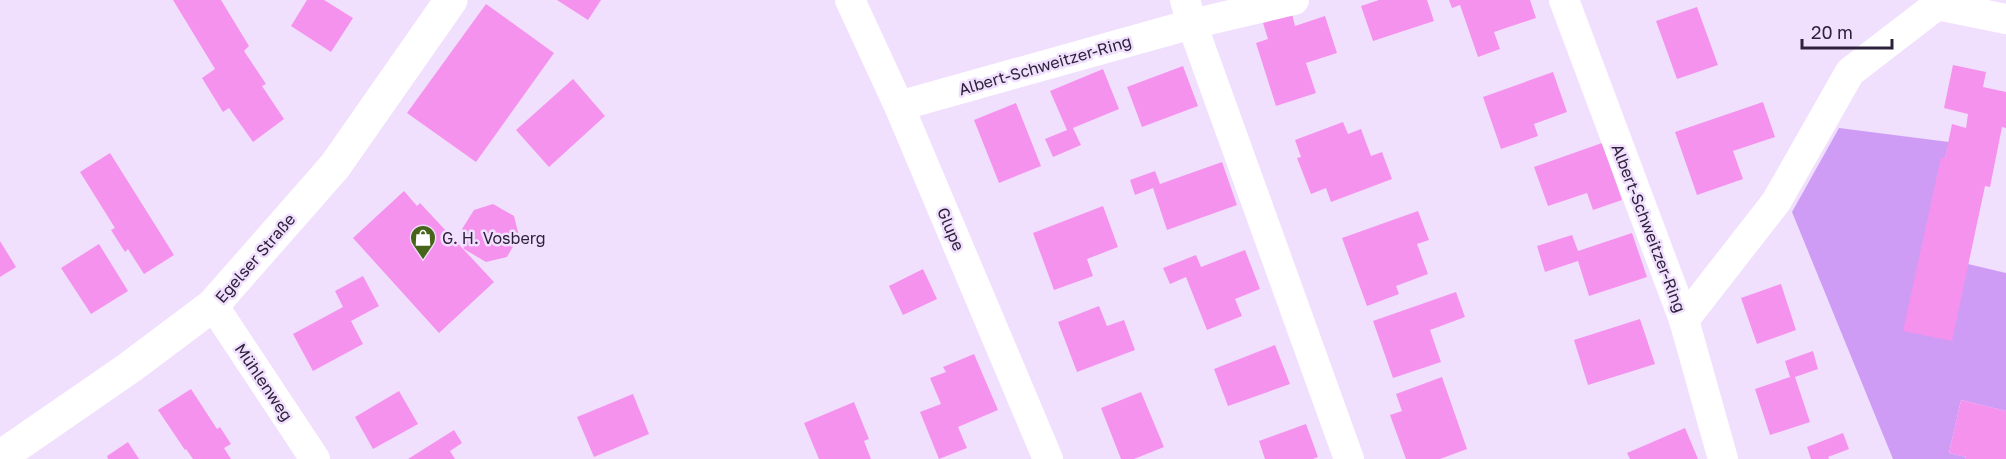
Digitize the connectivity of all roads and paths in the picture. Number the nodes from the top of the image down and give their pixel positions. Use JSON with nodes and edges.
{"nodes":[{"id":1,"x":451,"y":0,"type":"edge"},
{"id":2,"x":850,"y":0,"type":"edge"},
{"id":3,"x":1294,"y":0,"type":"edge"},
{"id":4,"x":1564,"y":0,"type":"edge"},
{"id":5,"x":1189,"y":12,"type":"edge"},
{"id":6,"x":2006,"y":19,"type":"edge"},
{"id":7,"x":898,"y":106,"type":"junction"},
{"id":8,"x":213,"y":305,"type":"junction"},
{"id":9,"x":1684,"y":320,"type":"junction"},
{"id":10,"x":0,"y":457,"type":"edge"},
{"id":11,"x":315,"y":459,"type":"edge"},
{"id":12,"x":1048,"y":459,"type":"edge"},
{"id":13,"x":1348,"y":459,"type":"edge"},
{"id":14,"x":1723,"y":459,"type":"edge"}],
"edges":[{"from":1,"to":8,"type":"main road","name":"Egelser Straße"},
{"from":2,"to":7,"type":"street","name":"Glupe"},
{"from":3,"to":5,"type":"street","name":"Albert-Schweitzer-Ring"},
{"from":4,"to":9,"type":"street","name":"Albert-Schweitzer-Ring"},
{"from":5,"to":7,"type":"street","name":"Albert-Schweitzer-Ring"},
{"from":5,"to":13,"type":"street"},
{"from":6,"to":9,"type":"street"},
{"from":7,"to":12,"type":"street","name":"Glupe"},
{"from":8,"to":10,"type":"main road","name":"Egelser Straße"},
{"from":8,"to":11,"type":"street","name":"Mühlenweg"},
{"from":9,"to":14,"type":"street","name":"Albert-Schweitzer-Ring"}]}
